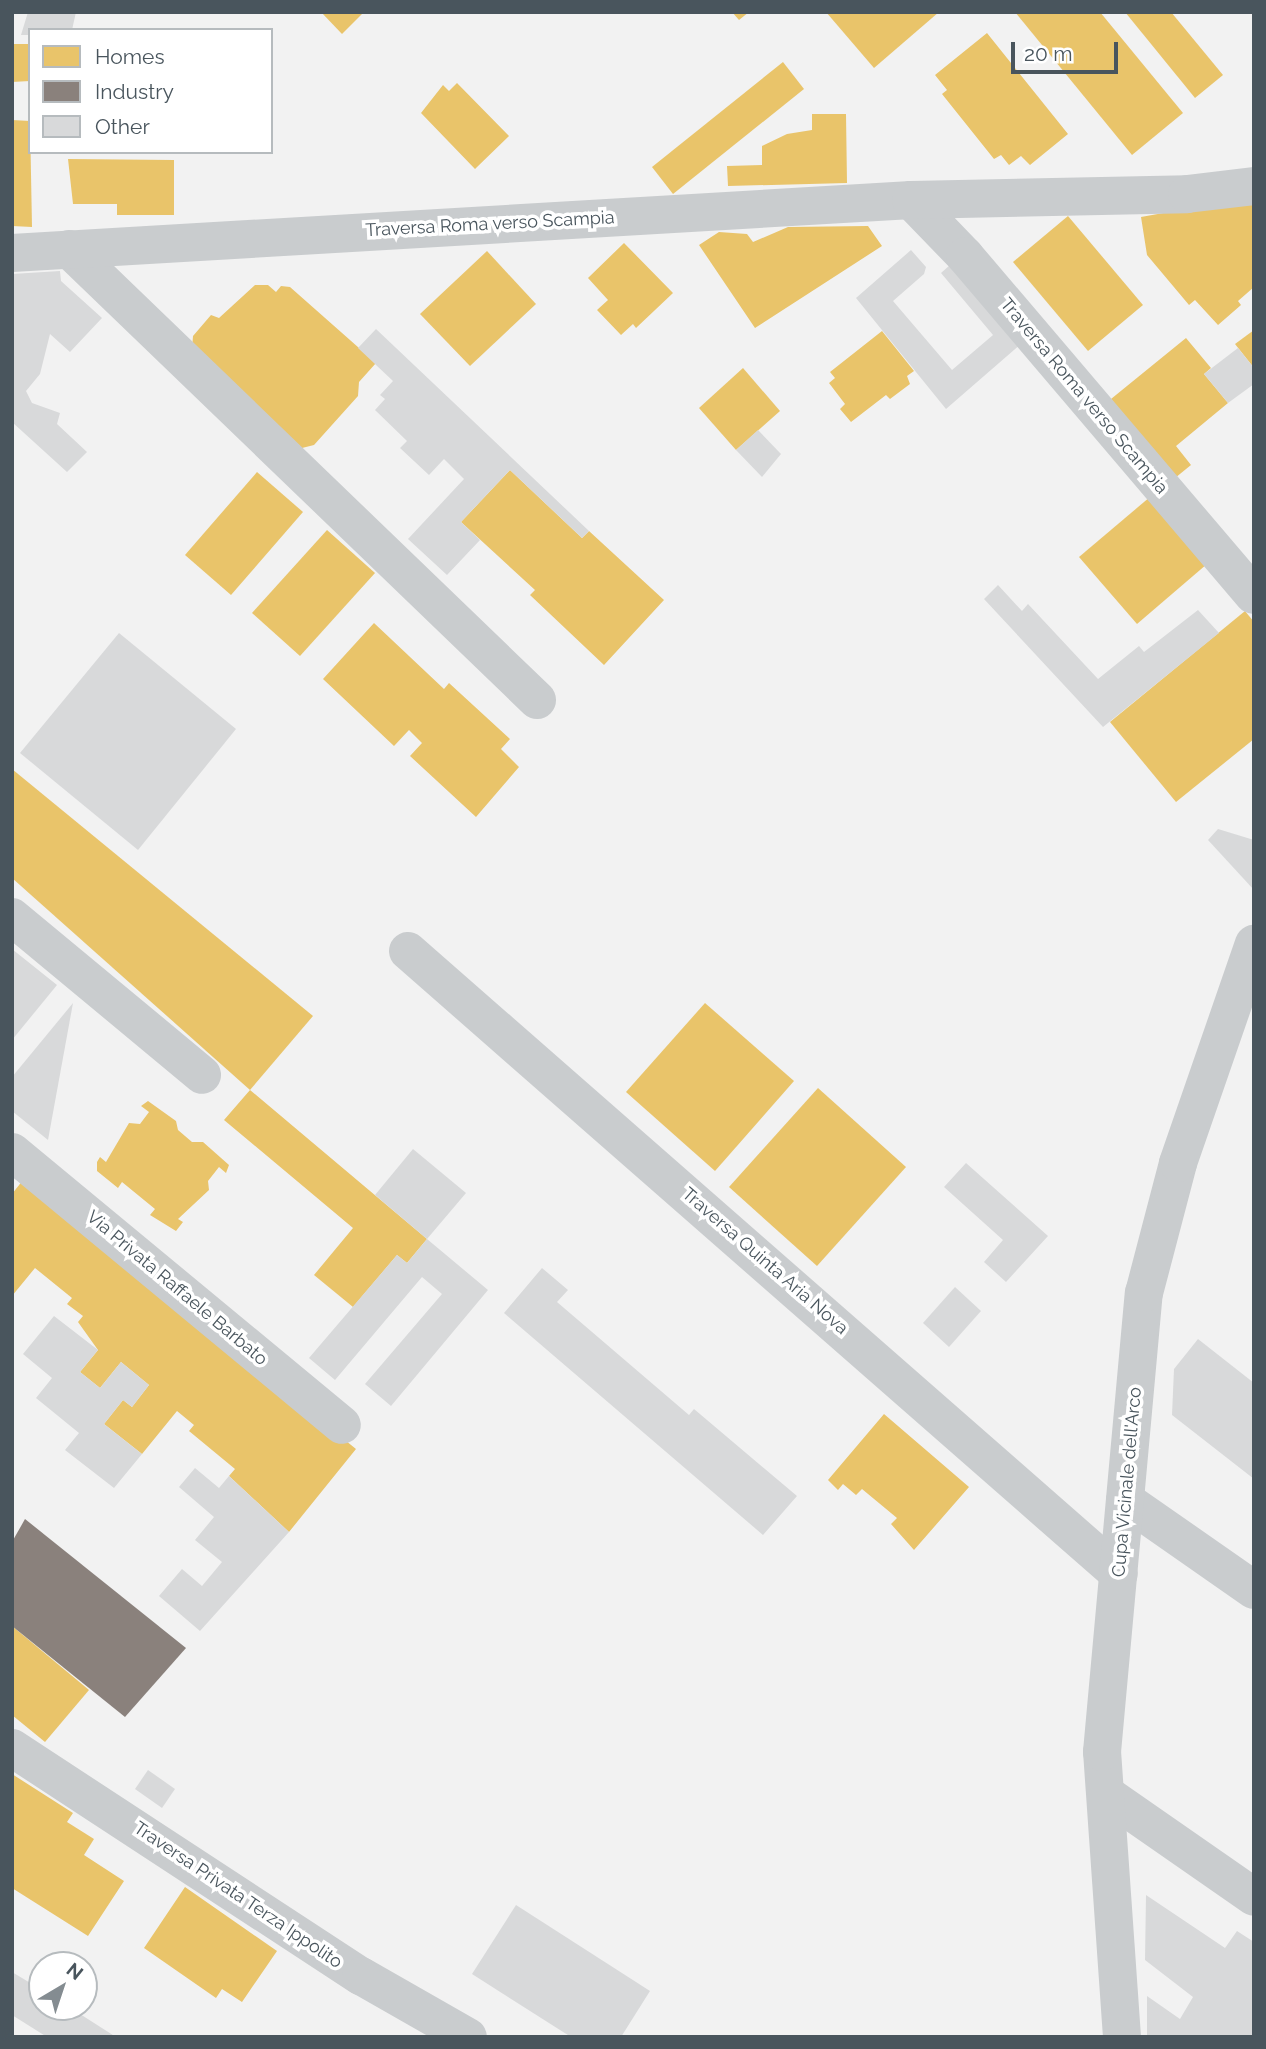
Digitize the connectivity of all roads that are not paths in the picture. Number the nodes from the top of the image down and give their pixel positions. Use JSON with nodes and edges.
{"nodes":[{"id":1,"x":1254,"y":186,"type":"edge"},
{"id":2,"x":911,"y":200,"type":"junction"},
{"id":3,"x":69,"y":249,"type":"junction"},
{"id":4,"x":12,"y":253,"type":"edge"},
{"id":5,"x":1254,"y":595,"type":"edge"},
{"id":6,"x":537,"y":700,"type":"dead end"},
{"id":7,"x":12,"y":916,"type":"edge"},
{"id":8,"x":1254,"y":943,"type":"edge"},
{"id":9,"x":408,"y":951,"type":"dead end"},
{"id":10,"x":202,"y":1075,"type":"dead end"},
{"id":11,"x":12,"y":1152,"type":"edge"},
{"id":12,"x":342,"y":1425,"type":"dead end"},
{"id":13,"x":1125,"y":1500,"type":"junction"},
{"id":14,"x":1119,"y":1574,"type":"junction"},
{"id":15,"x":1254,"y":1590,"type":"edge"},
{"id":16,"x":12,"y":1748,"type":"edge"},
{"id":17,"x":1106,"y":1794,"type":"junction"},
{"id":18,"x":1254,"y":1897,"type":"edge"},
{"id":19,"x":468,"y":2037,"type":"edge"},
{"id":20,"x":1122,"y":2037,"type":"edge"}],
"edges":[{"from":1,"to":2,"type":"street","name":"Traversa Roma verso Scampia"},
{"from":2,"to":3,"type":"street","name":"Traversa Roma verso Scampia"},
{"from":2,"to":5,"type":"street","name":"Traversa Roma verso Scampia"},
{"from":3,"to":4,"type":"street","name":"Traversa Roma verso Scampia"},
{"from":3,"to":6,"type":"street"},
{"from":7,"to":10,"type":"street"},
{"from":8,"to":13,"type":"street","name":"Cupa Vicinale dell'Arco"},
{"from":9,"to":14,"type":"street","name":"Traversa Quinta Aria Nova"},
{"from":11,"to":12,"type":"street","name":"Via Privata Raffaele Barbato"},
{"from":13,"to":14,"type":"street","name":"Cupa Vicinale dell'Arco"},
{"from":13,"to":15,"type":"street"},
{"from":14,"to":17,"type":"street","name":"Cupa Vicinale dell'Arco"},
{"from":16,"to":19,"type":"street","name":"Traversa Privata Terza Ippolito"},
{"from":17,"to":18,"type":"street"},
{"from":17,"to":20,"type":"street","name":"Cupa Vicinale dell'Arco"}]}
